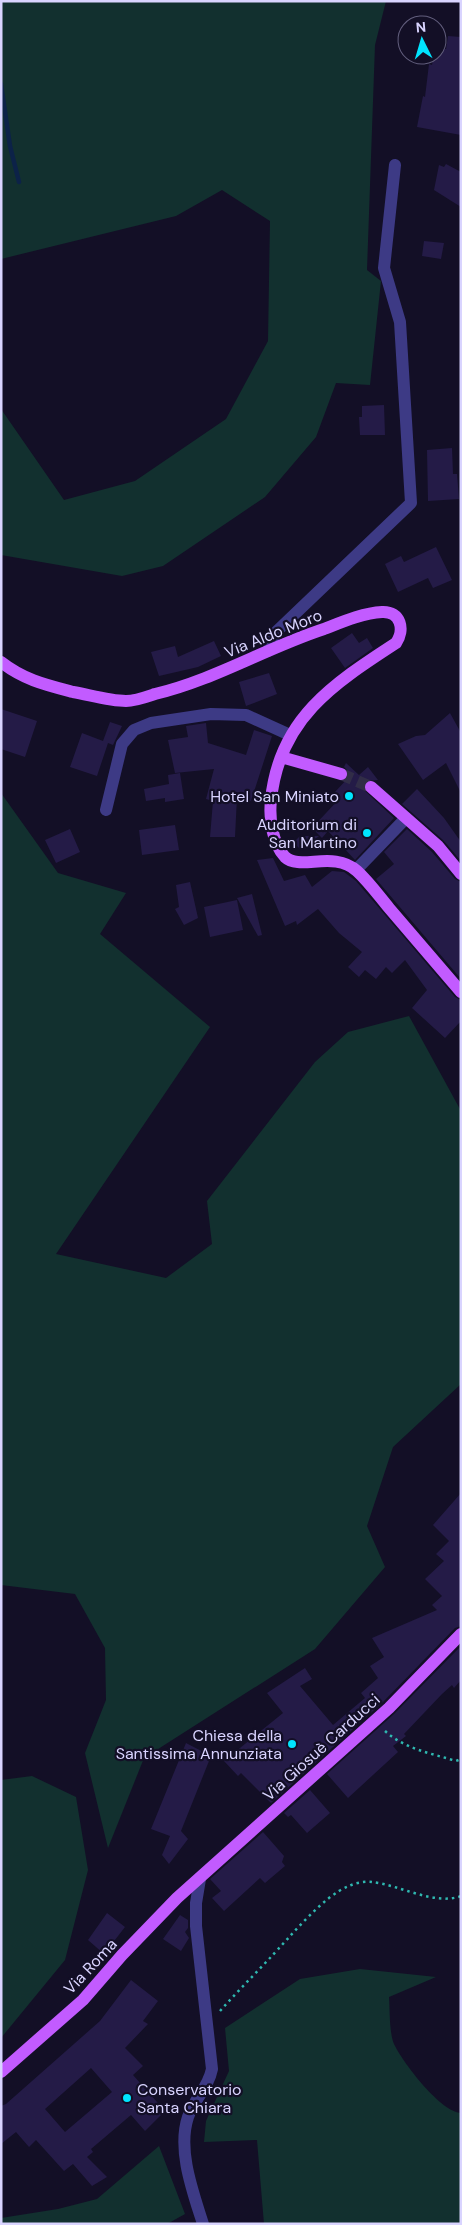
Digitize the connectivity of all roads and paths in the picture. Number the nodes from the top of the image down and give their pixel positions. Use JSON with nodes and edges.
{"nodes":[{"id":1,"x":394,"y":164,"type":"dead end"},
{"id":2,"x":268,"y":651,"type":"junction"},
{"id":3,"x":1,"y":662,"type":"edge"},
{"id":4,"x":290,"y":735,"type":"junction"},
{"id":5,"x":281,"y":757,"type":"junction"},
{"id":6,"x":341,"y":774,"type":"tunnel mouth"},
{"id":7,"x":371,"y":787,"type":"tunnel mouth"},
{"id":8,"x":106,"y":810,"type":"dead end"},
{"id":9,"x":406,"y":818,"type":"junction"},
{"id":10,"x":356,"y":870,"type":"junction"},
{"id":11,"x":461,"y":874,"type":"edge"},
{"id":12,"x":461,"y":992,"type":"edge"},
{"id":13,"x":461,"y":1634,"type":"edge"},
{"id":14,"x":375,"y":1721,"type":"junction"},
{"id":15,"x":461,"y":1759,"type":"edge"},
{"id":16,"x":200,"y":1879,"type":"junction"},
{"id":17,"x":461,"y":1896,"type":"edge"},
{"id":18,"x":207,"y":2024,"type":"junction"},
{"id":19,"x":1,"y":2072,"type":"edge"},
{"id":20,"x":203,"y":2224,"type":"edge"}],
"edges":[{"from":1,"to":2,"type":"street"},
{"from":2,"to":3,"type":"main road","name":"Via Aldo Moro"},
{"from":2,"to":4,"type":"main road","name":"Via Aldo Moro"},
{"from":4,"to":5,"type":"main road","name":"Via Aldo Moro"},
{"from":4,"to":8,"type":"street"},
{"from":5,"to":6,"type":"main road"},
{"from":5,"to":10,"type":"main road","name":"Via Aldo Moro"},
{"from":7,"to":9,"type":"main road"},
{"from":9,"to":10,"type":"street"},
{"from":9,"to":11,"type":"main road"},
{"from":10,"to":12,"type":"main road"},
{"from":13,"to":14,"type":"main road","name":"Via Giosuè Carducci"},
{"from":14,"to":15,"type":"path"},
{"from":14,"to":16,"type":"main road","name":"Via Giosuè Carducci"},
{"from":16,"to":18,"type":"street"},
{"from":16,"to":19,"type":"main road","name":"Via Roma"},
{"from":17,"to":18,"type":"path"},
{"from":18,"to":20,"type":"street"}]}
